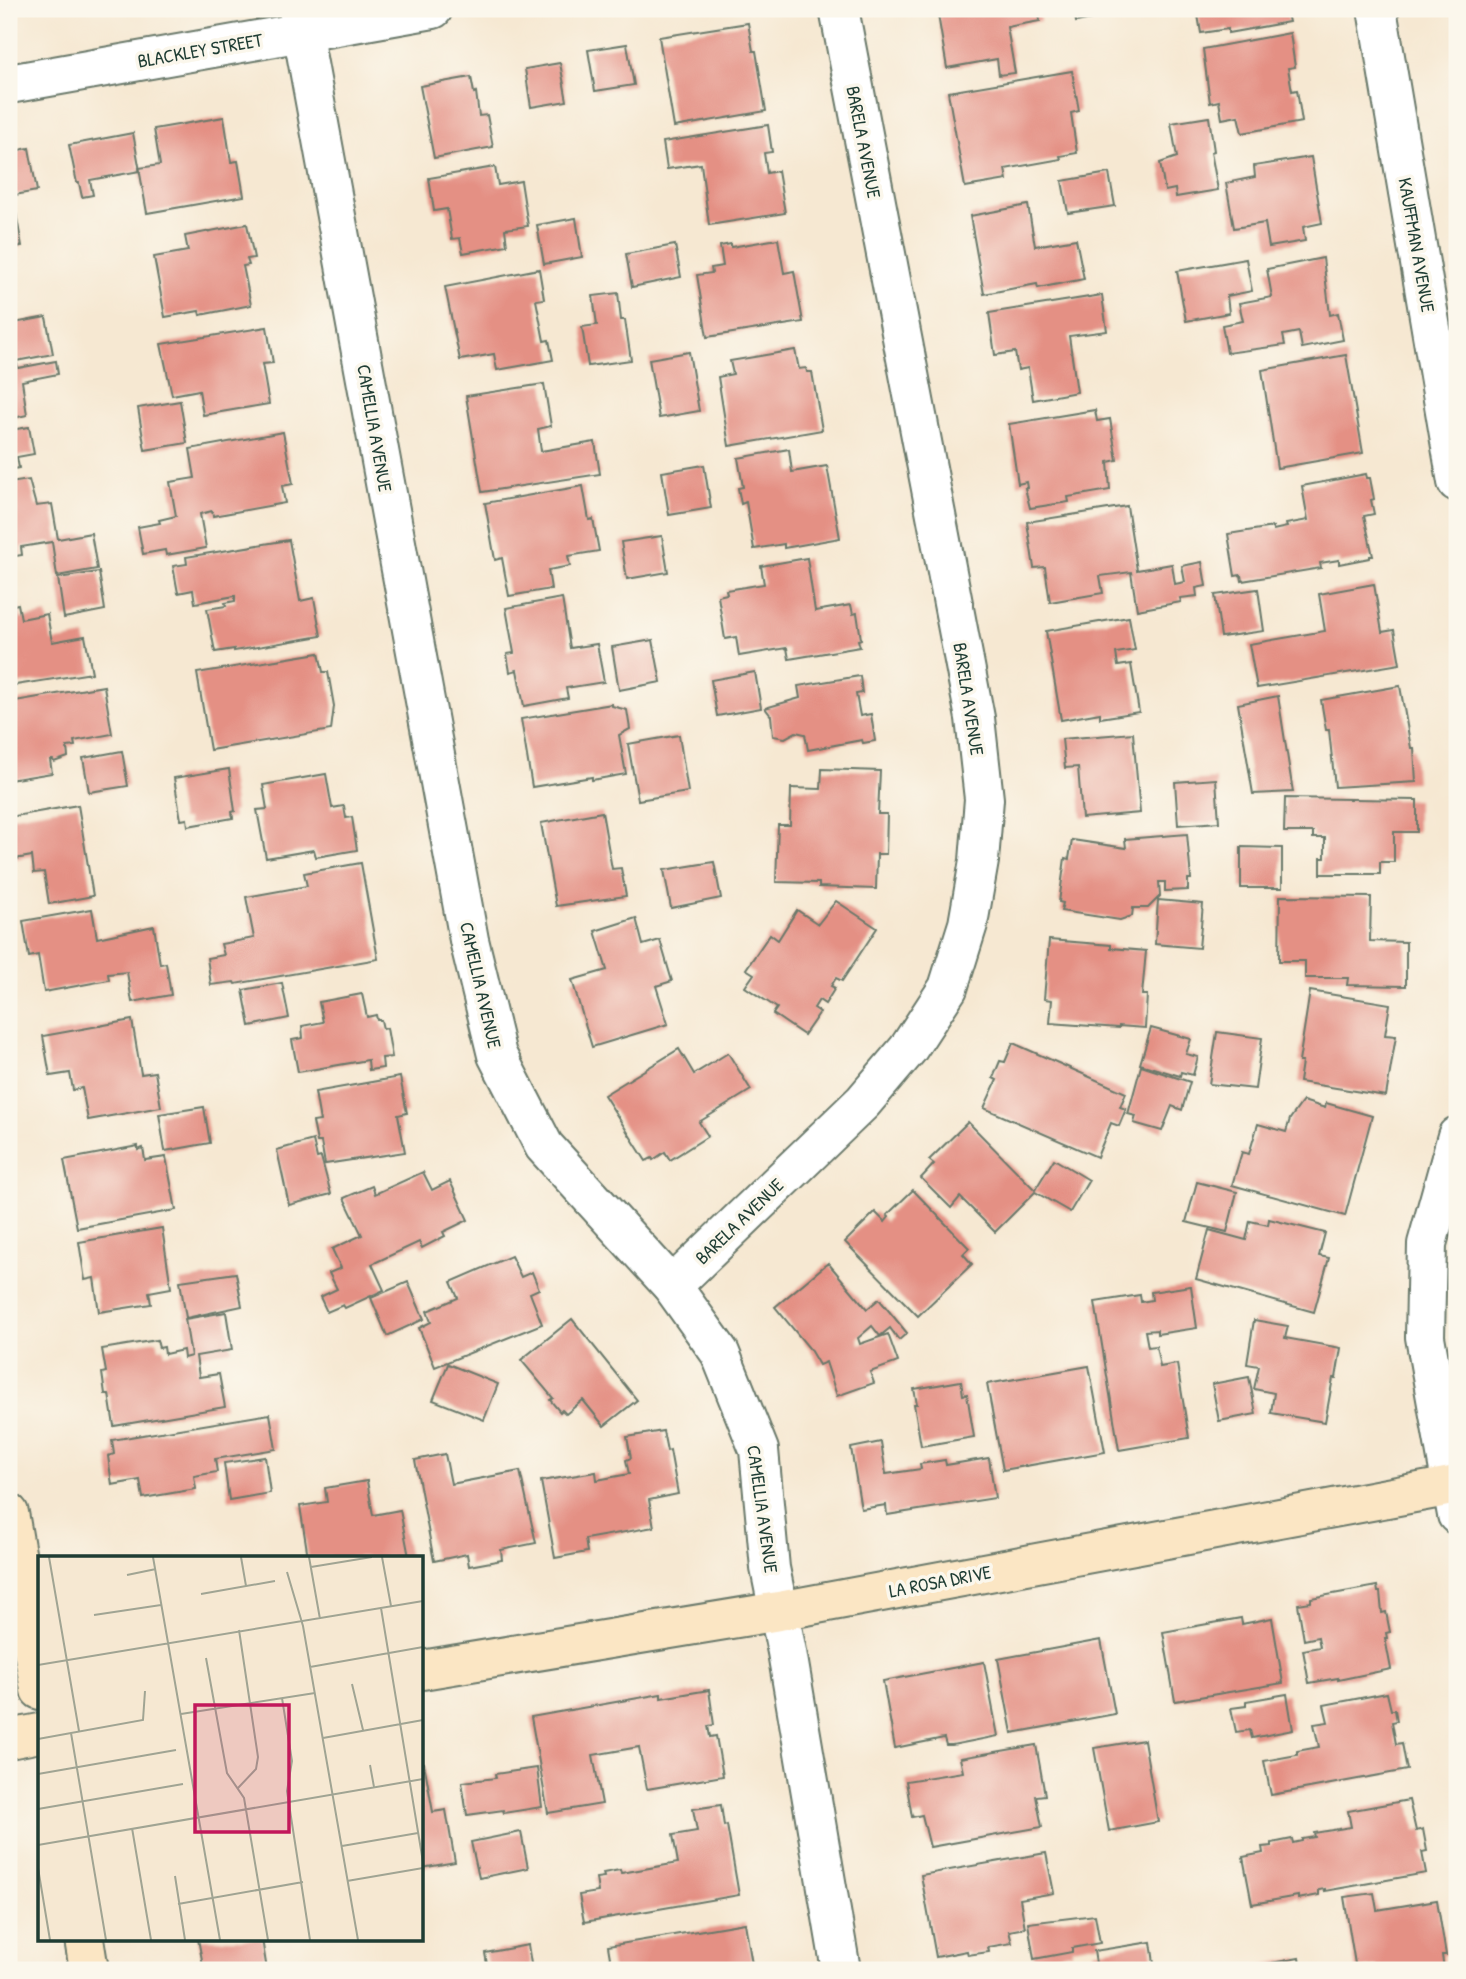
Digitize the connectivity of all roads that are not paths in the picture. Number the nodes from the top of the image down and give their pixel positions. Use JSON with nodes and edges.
{"nodes":[{"id":1,"x":433,"y":9,"type":"edge"},
{"id":2,"x":839,"y":9,"type":"edge"},
{"id":3,"x":1377,"y":9,"type":"edge"},
{"id":4,"x":300,"y":20,"type":"edge"},
{"id":5,"x":9,"y":84,"type":"edge"},
{"id":6,"x":1457,"y":482,"type":"edge"},
{"id":7,"x":1457,"y":1136,"type":"edge"},
{"id":8,"x":672,"y":1286,"type":"junction"},
{"id":9,"x":1455,"y":1495,"type":"edge"},
{"id":10,"x":9,"y":1513,"type":"edge"},
{"id":11,"x":779,"y":1611,"type":"junction"},
{"id":12,"x":424,"y":1670,"type":"edge"},
{"id":13,"x":38,"y":1679,"type":"edge"},
{"id":14,"x":38,"y":1733,"type":"edge"},
{"id":15,"x":9,"y":1739,"type":"edge"},
{"id":16,"x":84,"y":1940,"type":"edge"},
{"id":17,"x":89,"y":1970,"type":"edge"},
{"id":18,"x":841,"y":1970,"type":"edge"}],
"edges":[{"from":1,"to":4,"type":"street","name":"BLACKLEY STREET"},
{"from":2,"to":8,"type":"street","name":"BARELA AVENUE"},
{"from":3,"to":6,"type":"street","name":"KAUFFMAN AVENUE"},
{"from":4,"to":5,"type":"street","name":"BLACKLEY STREET"},
{"from":4,"to":8,"type":"street","name":"CAMELLIA AVENUE"},
{"from":7,"to":9,"type":"street"},
{"from":8,"to":11,"type":"street","name":"CAMELLIA AVENUE"},
{"from":9,"to":11,"type":"street","name":"LA ROSA DRIVE"},
{"from":10,"to":13,"type":"street"},
{"from":11,"to":12,"type":"street","name":"LA ROSA DRIVE"},
{"from":11,"to":18,"type":"street","name":"CAMELLIA AVENUE"},
{"from":14,"to":15,"type":"street"},
{"from":16,"to":17,"type":"street"}]}
